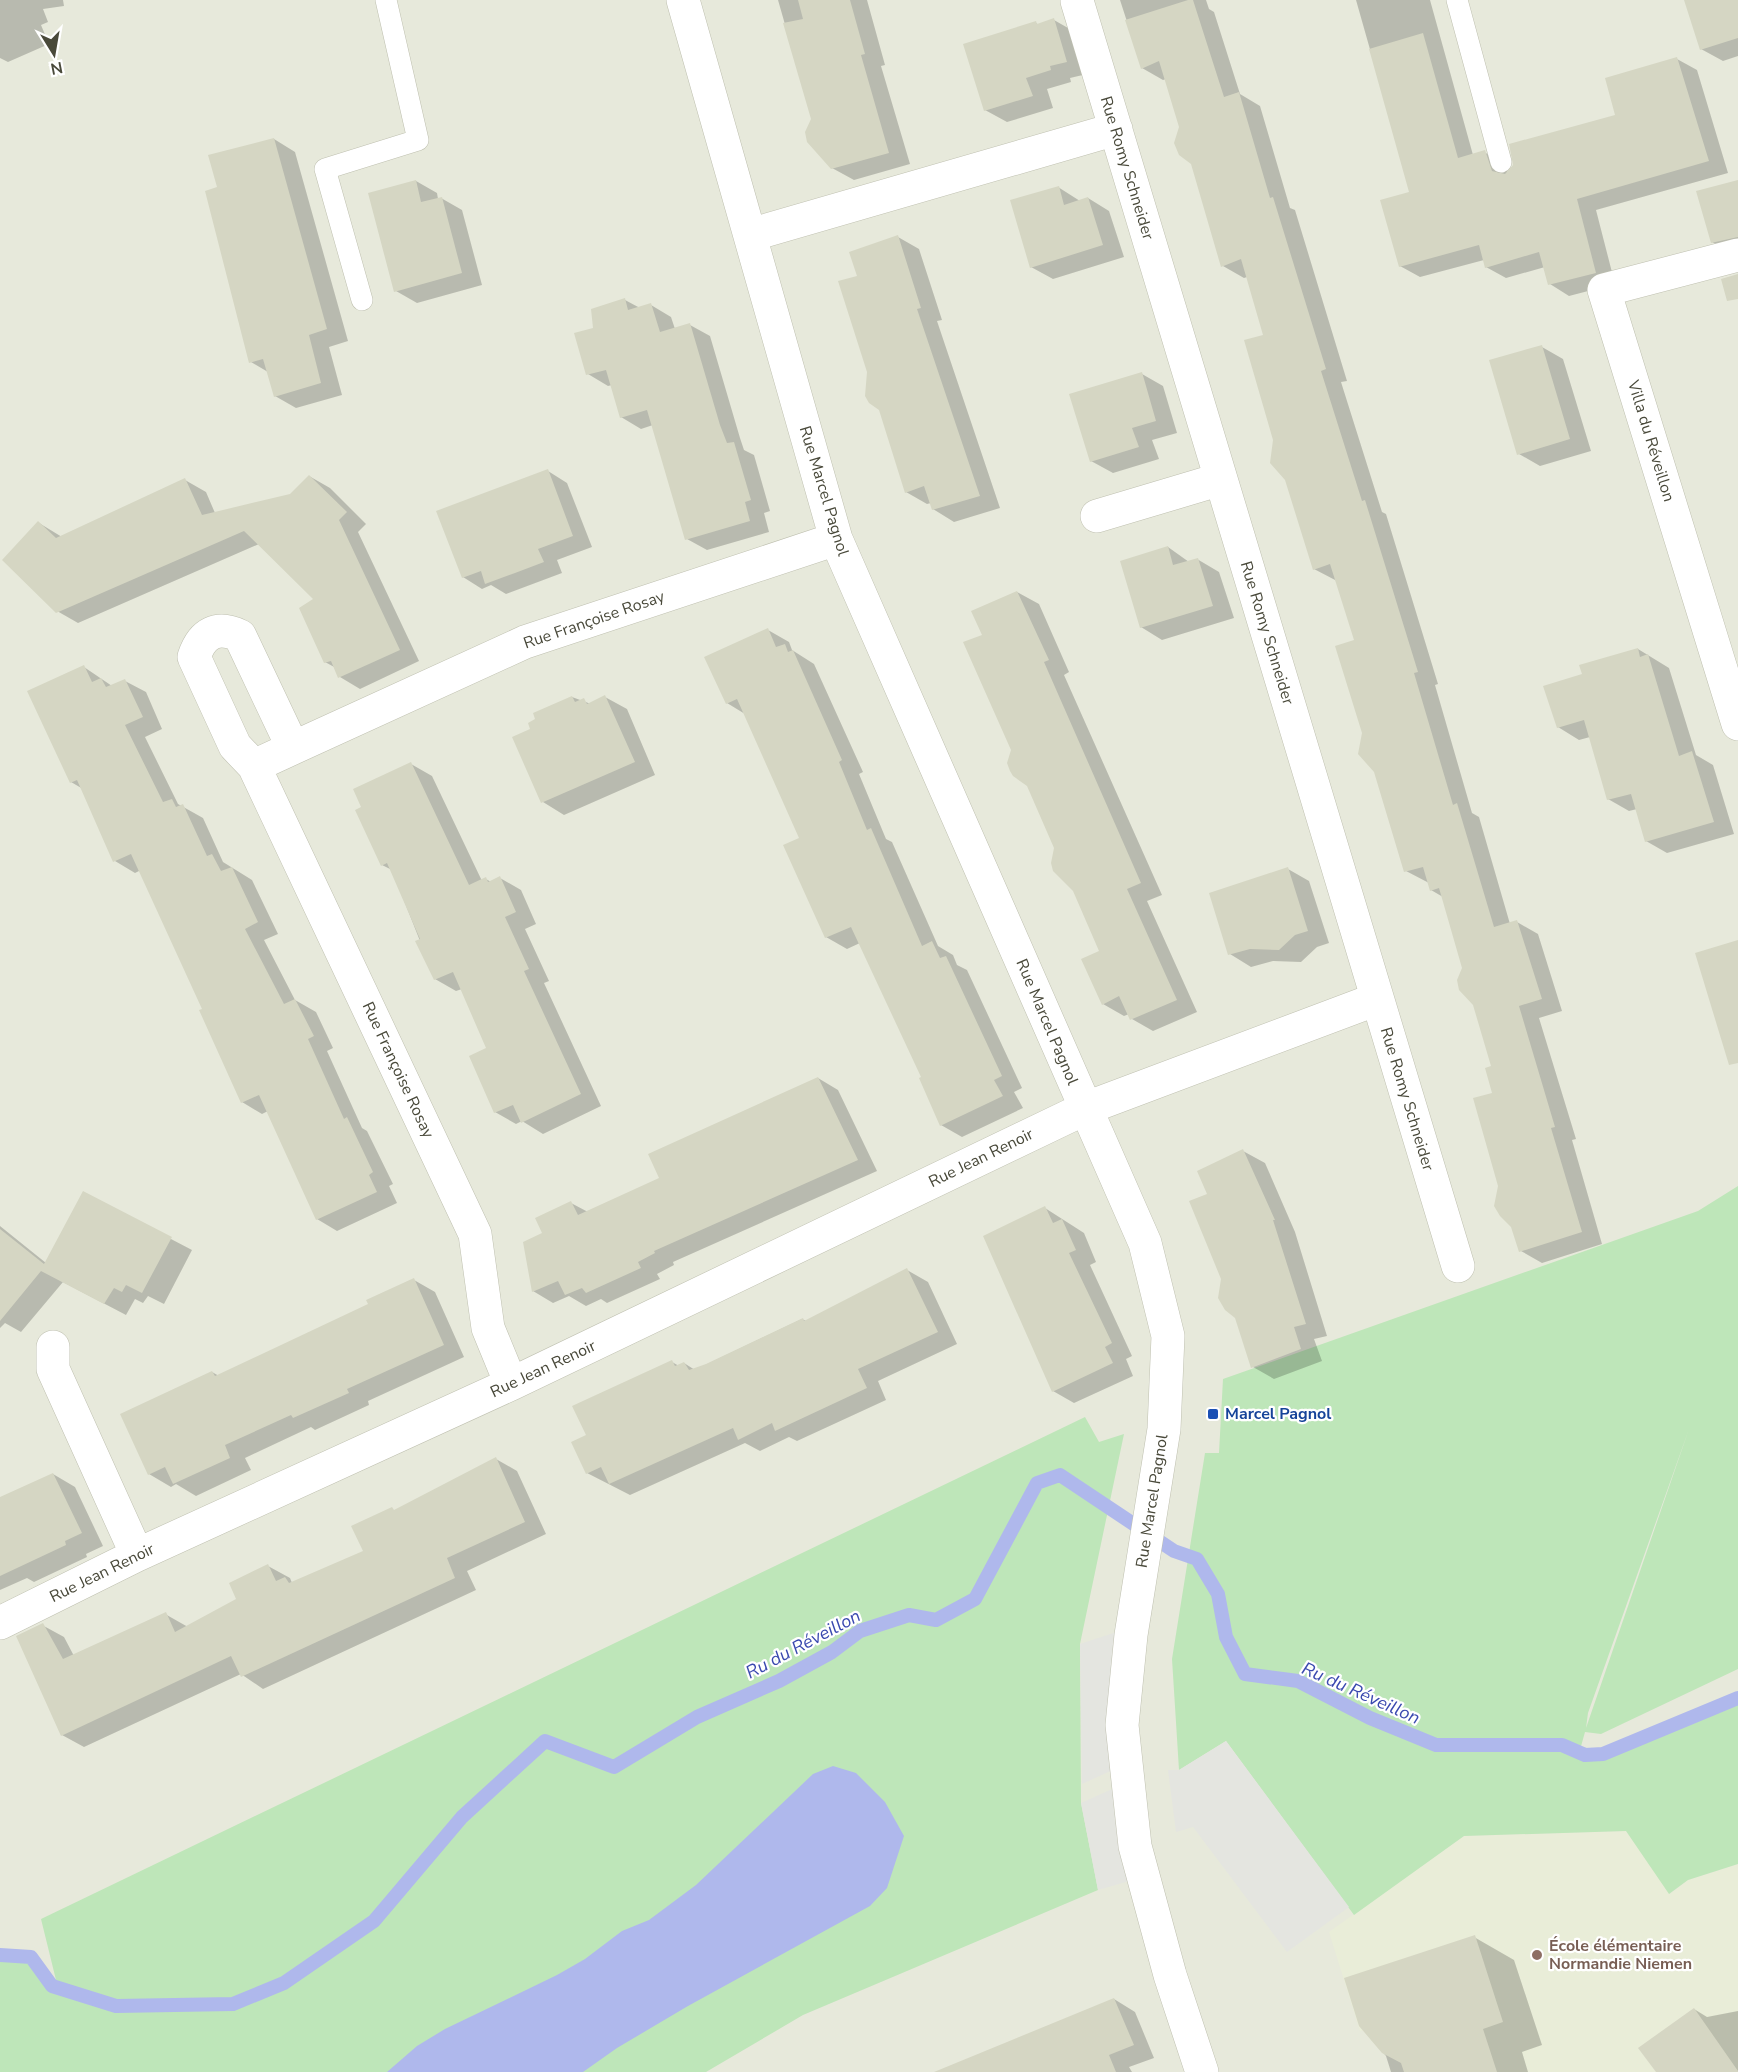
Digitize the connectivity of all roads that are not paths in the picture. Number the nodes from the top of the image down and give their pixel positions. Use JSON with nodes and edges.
{"nodes":[{"id":1,"x":386,"y":0,"type":"edge"},
{"id":2,"x":683,"y":0,"type":"edge"},
{"id":3,"x":1457,"y":0,"type":"edge"},
{"id":4,"x":1077,"y":1,"type":"edge"},
{"id":5,"x":1116,"y":129,"type":"junction"},
{"id":6,"x":1501,"y":162,"type":"dead end"},
{"id":7,"x":750,"y":235,"type":"junction"},
{"id":8,"x":1738,"y":255,"type":"edge"},
{"id":9,"x":362,"y":300,"type":"dead end"},
{"id":10,"x":1221,"y":479,"type":"junction"},
{"id":11,"x":1097,"y":516,"type":"dead end"},
{"id":12,"x":836,"y":539,"type":"junction"},
{"id":13,"x":1738,"y":724,"type":"edge"},
{"id":14,"x":293,"y":748,"type":"junction"},
{"id":15,"x":254,"y":766,"type":"junction"},
{"id":16,"x":1377,"y":999,"type":"junction"},
{"id":17,"x":1084,"y":1109,"type":"junction"},
{"id":18,"x":1458,"y":1266,"type":"dead end"},
{"id":19,"x":53,"y":1347,"type":"dead end"},
{"id":20,"x":511,"y":1384,"type":"junction"},
{"id":21,"x":137,"y":1555,"type":"junction"},
{"id":22,"x":0,"y":1623,"type":"edge"},
{"id":23,"x":1202,"y":2072,"type":"edge"}],
"edges":[{"from":1,"to":9,"type":"lane"},
{"from":2,"to":7,"type":"street","name":"Rue Marcel Pagnol"},
{"from":3,"to":6,"type":"lane"},
{"from":4,"to":5,"type":"street","name":"Rue Romy Schneider"},
{"from":5,"to":7,"type":"street"},
{"from":5,"to":10,"type":"street","name":"Rue Romy Schneider"},
{"from":7,"to":12,"type":"street","name":"Rue Marcel Pagnol"},
{"from":8,"to":13,"type":"street","name":"Villa du Réveillon"},
{"from":10,"to":11,"type":"street"},
{"from":10,"to":16,"type":"street","name":"Rue Romy Schneider"},
{"from":12,"to":14,"type":"street","name":"Rue Françoise Rosay"},
{"from":12,"to":17,"type":"street","name":"Rue Marcel Pagnol"},
{"from":14,"to":15,"type":"street","name":"Rue Françoise Rosay"},
{"from":14,"to":15,"type":"street","name":"Rue Françoise Rosay"},
{"from":15,"to":20,"type":"street","name":"Rue Françoise Rosay"},
{"from":16,"to":17,"type":"street","name":"Rue Jean Renoir"},
{"from":16,"to":18,"type":"street","name":"Rue Romy Schneider"},
{"from":17,"to":20,"type":"street","name":"Rue Jean Renoir"},
{"from":17,"to":23,"type":"street","name":"Rue Marcel Pagnol"},
{"from":19,"to":21,"type":"street"},
{"from":20,"to":21,"type":"street","name":"Rue Jean Renoir"},
{"from":21,"to":22,"type":"street","name":"Rue Jean Renoir"}]}
